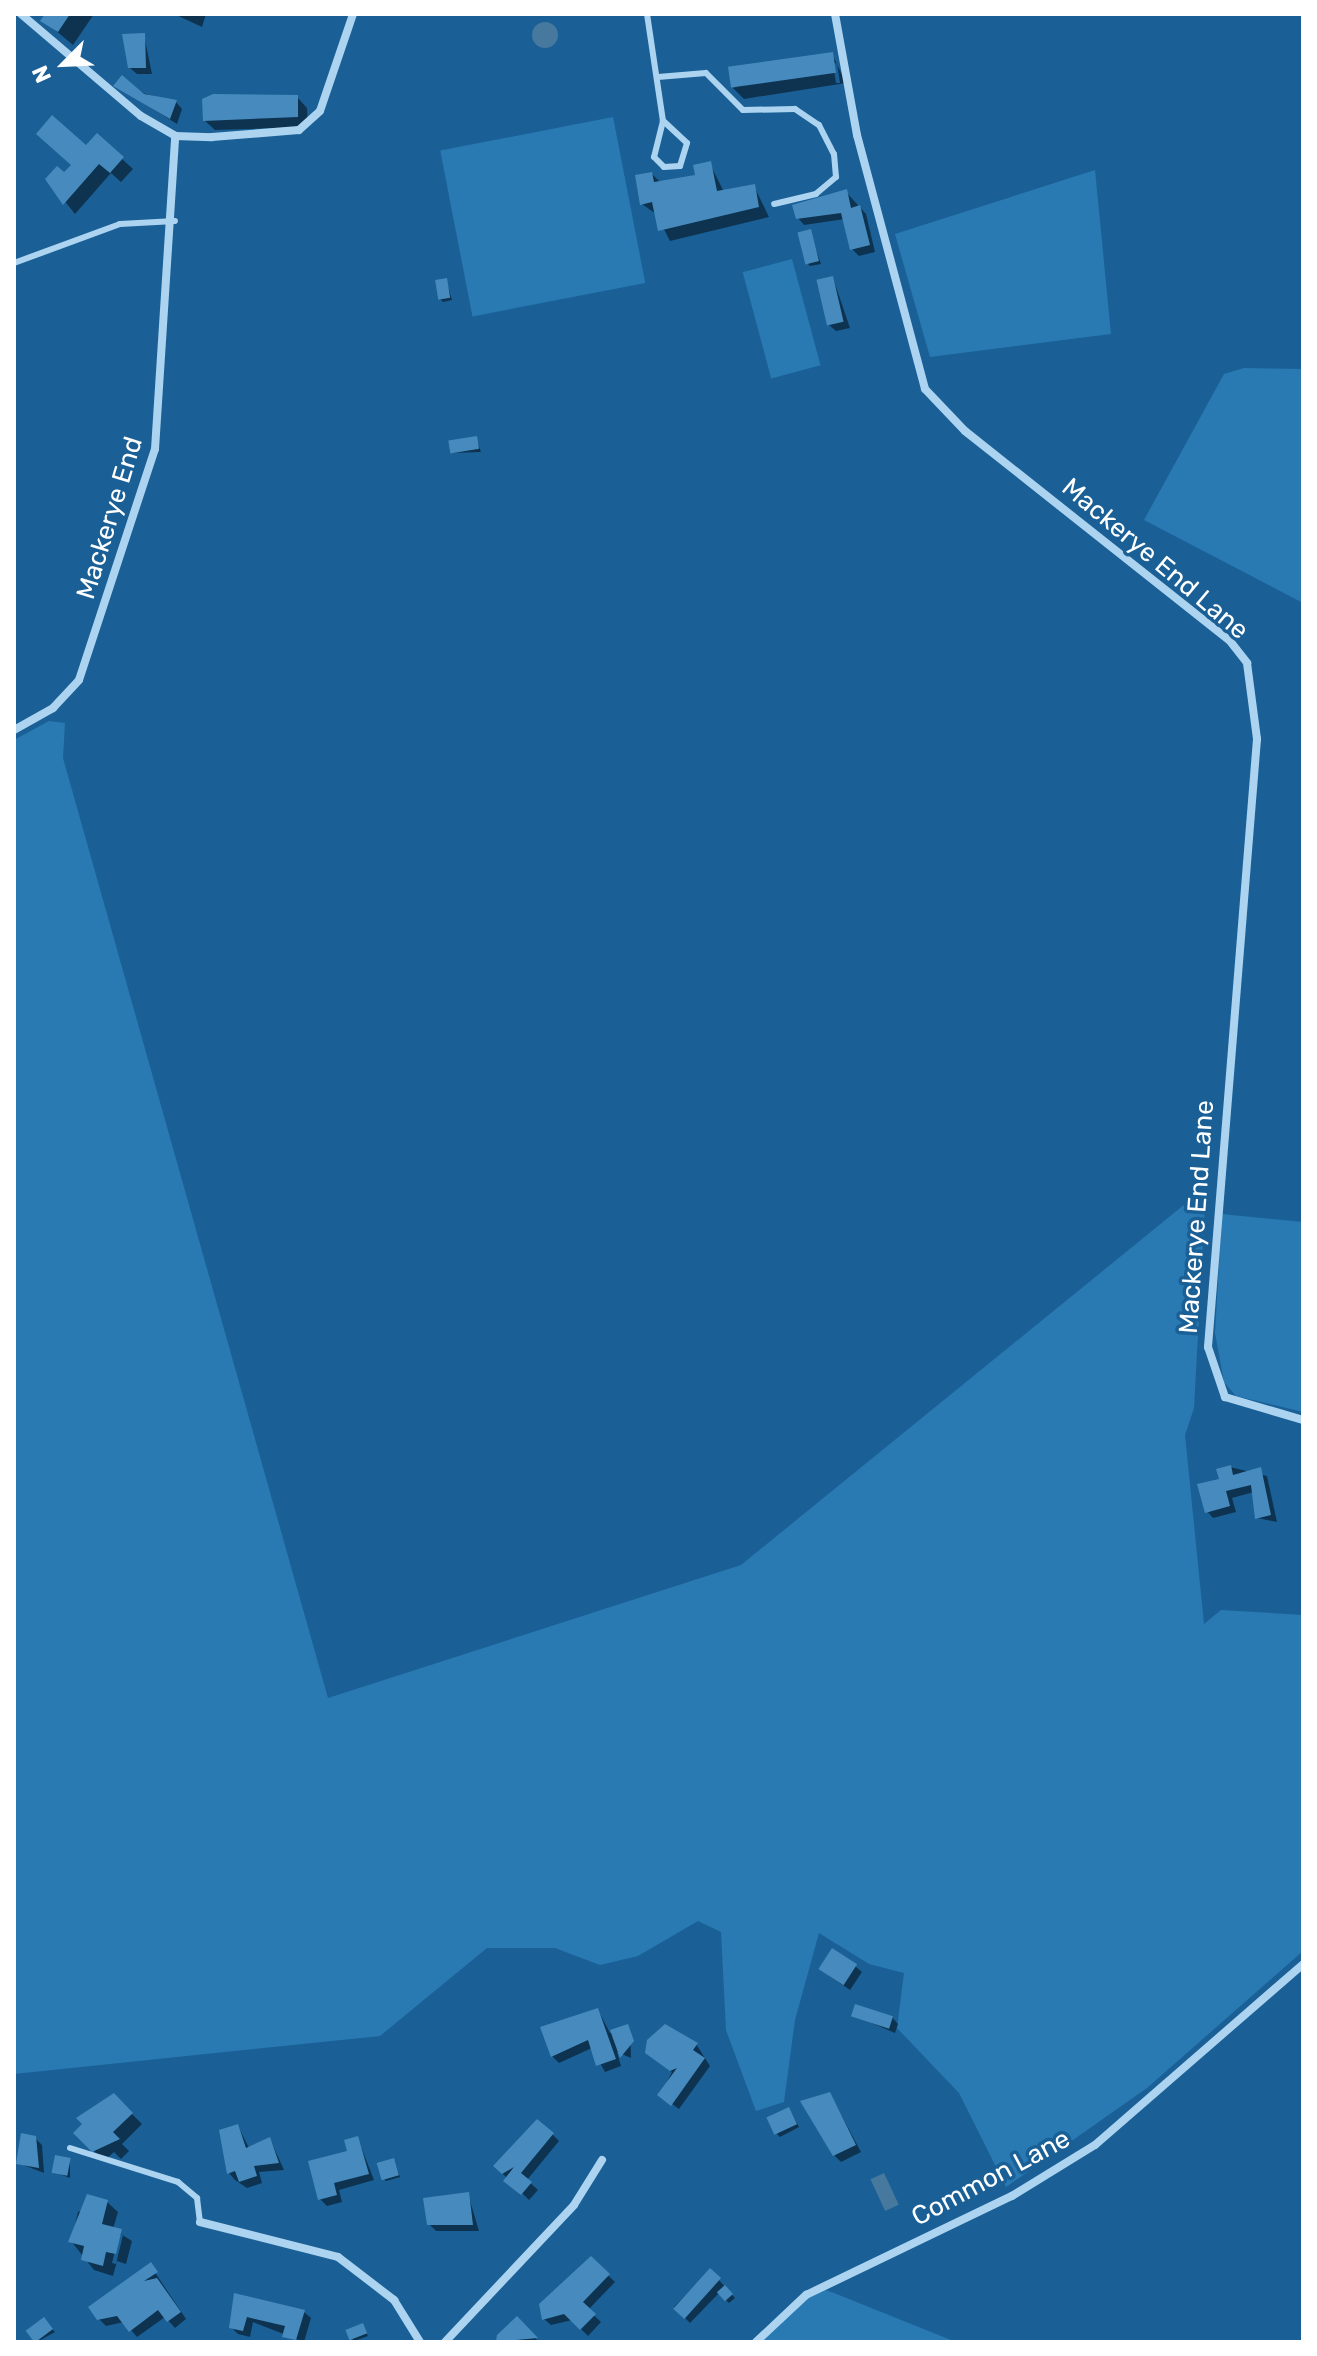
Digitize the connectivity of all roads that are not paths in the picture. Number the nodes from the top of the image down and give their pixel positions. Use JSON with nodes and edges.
{"nodes":[{"id":1,"x":21,"y":14,"type":"edge"},
{"id":2,"x":353,"y":14,"type":"edge"},
{"id":3,"x":647,"y":14,"type":"edge"},
{"id":4,"x":835,"y":14,"type":"edge"},
{"id":5,"x":658,"y":77,"type":"junction"},
{"id":6,"x":663,"y":121,"type":"junction"},
{"id":7,"x":175,"y":136,"type":"junction"},
{"id":8,"x":774,"y":204,"type":"dead end"},
{"id":9,"x":175,"y":221,"type":"junction"},
{"id":10,"x":14,"y":263,"type":"edge"},
{"id":11,"x":14,"y":730,"type":"edge"},
{"id":12,"x":1303,"y":1420,"type":"edge"},
{"id":13,"x":1303,"y":1964,"type":"edge"},
{"id":14,"x":70,"y":2148,"type":"dead end"},
{"id":15,"x":602,"y":2160,"type":"dead end"},
{"id":16,"x":200,"y":2222,"type":"joint"},
{"id":17,"x":420,"y":2342,"type":"edge"},
{"id":18,"x":445,"y":2342,"type":"edge"},
{"id":19,"x":756,"y":2342,"type":"edge"}],
"edges":[{"from":1,"to":7,"type":"street"},
{"from":2,"to":7,"type":"street"},
{"from":3,"to":5,"type":"lane"},
{"from":4,"to":12,"type":"street","name":"Mackerye End Lane"},
{"from":5,"to":6,"type":"lane"},
{"from":5,"to":8,"type":"lane"},
{"from":6,"to":6,"type":"lane"},
{"from":7,"to":9,"type":"street","name":"Mackerye End"},
{"from":9,"to":10,"type":"lane"},
{"from":9,"to":11,"type":"street","name":"Mackerye End"},
{"from":13,"to":19,"type":"street","name":"Common Lane"},
{"from":14,"to":16,"type":"lane"},
{"from":15,"to":18,"type":"street"},
{"from":16,"to":17,"type":"street"}]}
